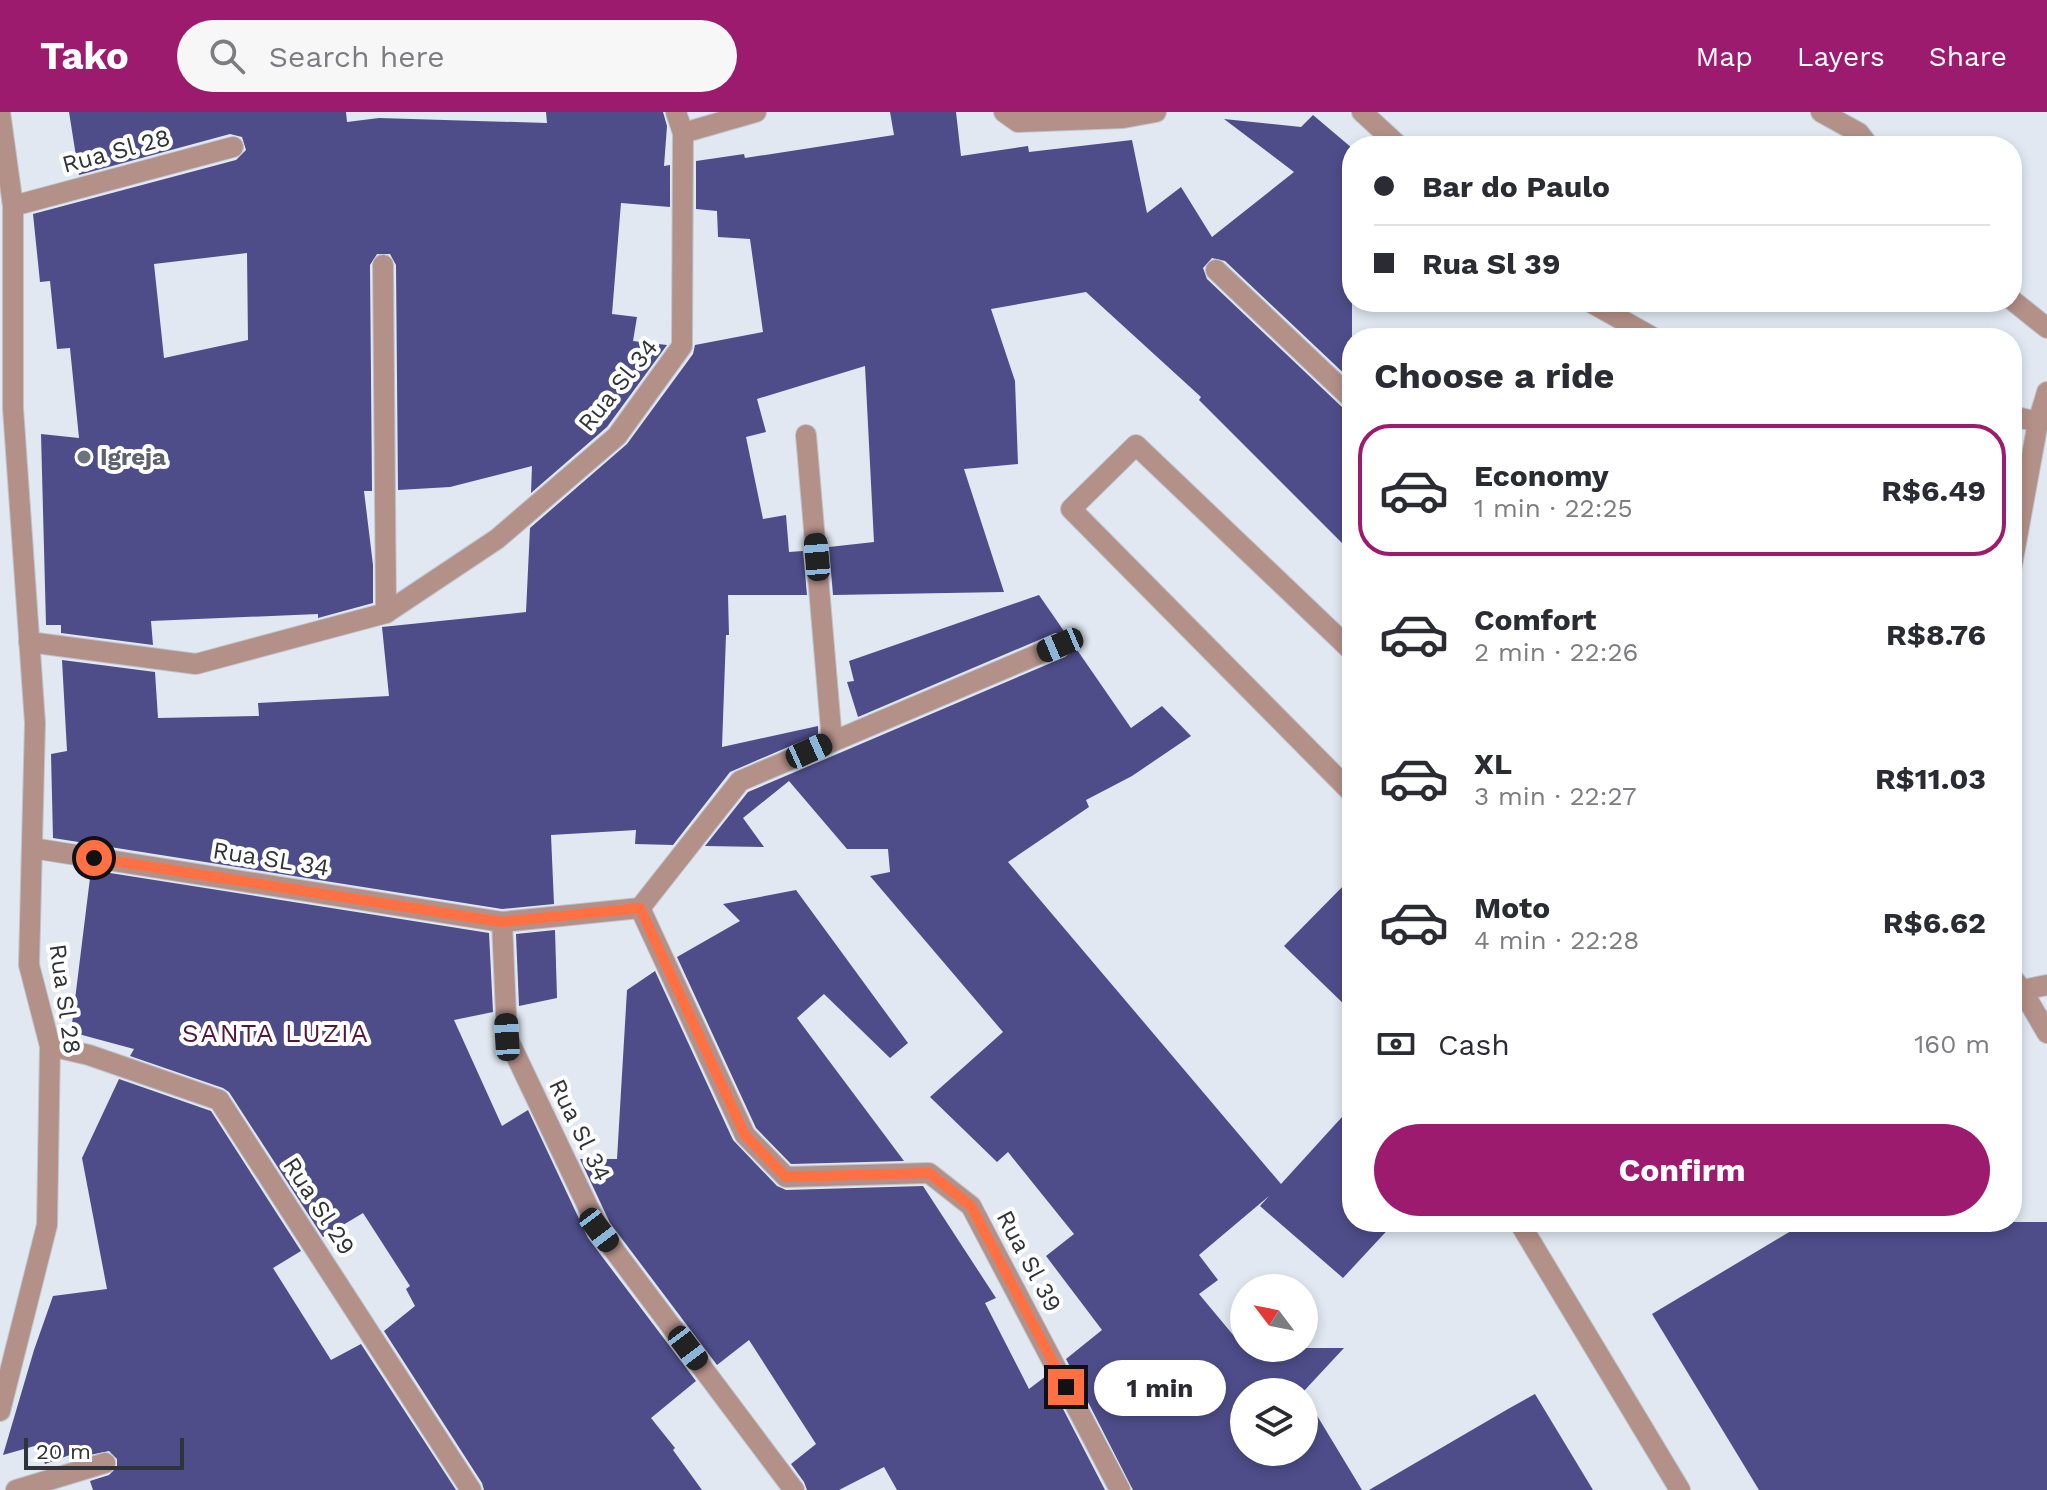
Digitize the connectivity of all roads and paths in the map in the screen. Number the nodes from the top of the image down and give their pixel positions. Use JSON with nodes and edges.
{"nodes":[{"id":1,"x":0,"y":112,"type":"edge"},
{"id":2,"x":676,"y":112,"type":"edge"},
{"id":3,"x":756,"y":112,"type":"edge"},
{"id":4,"x":1004,"y":112,"type":"edge"},
{"id":5,"x":1156,"y":112,"type":"edge"},
{"id":6,"x":1362,"y":112,"type":"edge"},
{"id":7,"x":1821,"y":112,"type":"edge"},
{"id":8,"x":683,"y":133,"type":"junction"},
{"id":9,"x":1388,"y":136,"type":"edge"},
{"id":10,"x":1861,"y":136,"type":"edge"},
{"id":11,"x":2,"y":147,"type":"edge"},
{"id":12,"x":233,"y":147,"type":"dead end"},
{"id":13,"x":13,"y":206,"type":"junction"},
{"id":14,"x":383,"y":265,"type":"dead end"},
{"id":15,"x":1216,"y":270,"type":"dead end"},
{"id":16,"x":2022,"y":308,"type":"edge"},
{"id":17,"x":1608,"y":312,"type":"edge"},
{"id":18,"x":1636,"y":328,"type":"edge"},
{"id":19,"x":2047,"y":328,"type":"edge"},
{"id":20,"x":1342,"y":390,"type":"edge"},
{"id":21,"x":2047,"y":392,"type":"edge"},
{"id":22,"x":2022,"y":418,"type":"edge"},
{"id":23,"x":2038,"y":422,"type":"junction"},
{"id":24,"x":806,"y":435,"type":"dead end"},
{"id":25,"x":2022,"y":510,"type":"edge"},
{"id":26,"x":386,"y":613,"type":"junction"},
{"id":27,"x":1342,"y":641,"type":"edge"},
{"id":28,"x":29,"y":642,"type":"junction"},
{"id":29,"x":1060,"y":645,"type":"dead end"},
{"id":30,"x":832,"y":741,"type":"junction"},
{"id":31,"x":1342,"y":783,"type":"edge"},
{"id":32,"x":32,"y":848,"type":"junction"},
{"id":33,"x":640,"y":908,"type":"junction"},
{"id":34,"x":502,"y":922,"type":"junction"},
{"id":35,"x":2022,"y":984,"type":"edge"},
{"id":36,"x":2047,"y":985,"type":"edge"},
{"id":37,"x":2022,"y":992,"type":"edge"},
{"id":38,"x":2047,"y":1033,"type":"edge"},
{"id":39,"x":50,"y":1046,"type":"junction"},
{"id":40,"x":1525,"y":1232,"type":"edge"},
{"id":41,"x":0,"y":1411,"type":"edge"},
{"id":42,"x":105,"y":1463,"type":"dead end"},
{"id":43,"x":16,"y":1490,"type":"edge"},
{"id":44,"x":471,"y":1490,"type":"edge"},
{"id":45,"x":794,"y":1490,"type":"edge"},
{"id":46,"x":1120,"y":1490,"type":"edge"},
{"id":47,"x":1680,"y":1490,"type":"edge"}],
"edges":[{"from":1,"to":11,"type":"street","name":"Rua Sl 28"},
{"from":2,"to":8,"type":"street","name":"Rua Sl 34"},
{"from":3,"to":8,"type":"street"},
{"from":4,"to":5,"type":"street"},
{"from":6,"to":9,"type":"street"},
{"from":7,"to":10,"type":"street"},
{"from":8,"to":26,"type":"street","name":"Rua Sl 34"},
{"from":11,"to":13,"type":"street","name":"Rua Sl 28"},
{"from":12,"to":13,"type":"street","name":"Rua Sl 28"},
{"from":13,"to":28,"type":"street","name":"Rua Sl 28"},
{"from":14,"to":26,"type":"street"},
{"from":15,"to":20,"type":"street"},
{"from":16,"to":19,"type":"street"},
{"from":17,"to":18,"type":"street"},
{"from":21,"to":23,"type":"street"},
{"from":22,"to":23,"type":"street"},
{"from":23,"to":25,"type":"street"},
{"from":24,"to":30,"type":"street"},
{"from":26,"to":28,"type":"street","name":"Rua Sl 34"},
{"from":27,"to":31,"type":"street"},
{"from":28,"to":32,"type":"street","name":"Rua Sl 28"},
{"from":29,"to":30,"type":"street"},
{"from":30,"to":33,"type":"street"},
{"from":32,"to":34,"type":"street","name":"Rua SL 34"},
{"from":32,"to":39,"type":"street","name":"Rua Sl 28"},
{"from":33,"to":34,"type":"street","name":"Rua SL 34"},
{"from":33,"to":46,"type":"street","name":"Rua Sl 39"},
{"from":34,"to":45,"type":"street","name":"Rua Sl 34"},
{"from":35,"to":36,"type":"street"},
{"from":37,"to":38,"type":"street"},
{"from":39,"to":41,"type":"street","name":"Rua Sl 28"},
{"from":39,"to":44,"type":"street","name":"Rua Sl 29"},
{"from":40,"to":47,"type":"street"},
{"from":42,"to":43,"type":"street"}]}
